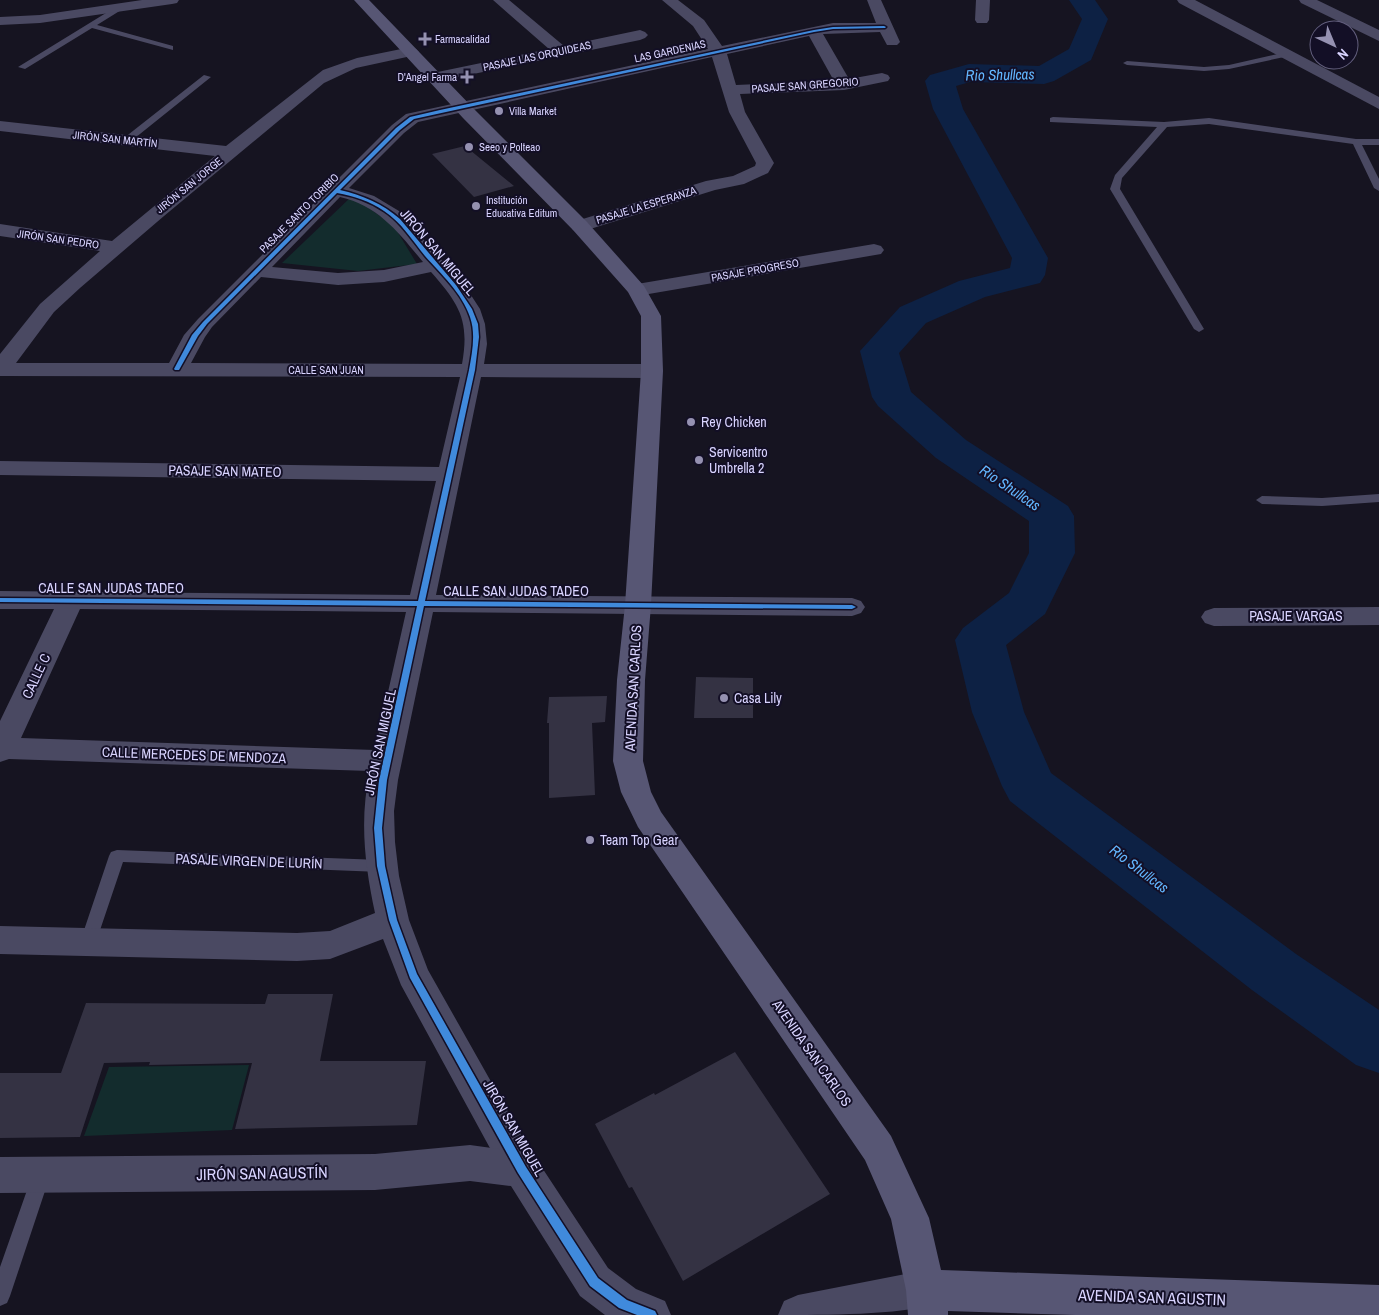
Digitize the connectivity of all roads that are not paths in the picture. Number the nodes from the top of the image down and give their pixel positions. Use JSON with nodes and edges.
{"nodes":[{"id":1,"x":172,"y":0,"type":"edge"},
{"id":2,"x":361,"y":0,"type":"edge"},
{"id":3,"x":500,"y":0,"type":"edge"},
{"id":4,"x":669,"y":0,"type":"edge"},
{"id":5,"x":874,"y":0,"type":"edge"},
{"id":6,"x":983,"y":0,"type":"edge"},
{"id":7,"x":1184,"y":0,"type":"edge"},
{"id":8,"x":1306,"y":0,"type":"edge"},
{"id":9,"x":125,"y":4,"type":"edge"},
{"id":10,"x":982,"y":20,"type":"dead end"},
{"id":11,"x":0,"y":21,"type":"edge"},
{"id":12,"x":91,"y":26,"type":"junction"},
{"id":13,"x":884,"y":26,"type":"junction"},
{"id":14,"x":814,"y":31,"type":"junction"},
{"id":15,"x":640,"y":34,"type":"dead end"},
{"id":16,"x":1379,"y":36,"type":"edge"},
{"id":17,"x":892,"y":44,"type":"dead end"},
{"id":18,"x":170,"y":48,"type":"dead end"},
{"id":19,"x":562,"y":51,"type":"junction"},
{"id":20,"x":411,"y":52,"type":"junction"},
{"id":21,"x":718,"y":52,"type":"junction"},
{"id":22,"x":1286,"y":54,"type":"junction"},
{"id":23,"x":1127,"y":63,"type":"dead end"},
{"id":24,"x":22,"y":68,"type":"dead end"},
{"id":25,"x":207,"y":77,"type":"dead end"},
{"id":26,"x":434,"y":77,"type":"junction"},
{"id":27,"x":882,"y":78,"type":"dead end"},
{"id":28,"x":844,"y":85,"type":"junction"},
{"id":29,"x":729,"y":90,"type":"junction"},
{"id":30,"x":1379,"y":104,"type":"edge"},
{"id":31,"x":462,"y":106,"type":"junction"},
{"id":32,"x":1053,"y":120,"type":"dead end"},
{"id":33,"x":1164,"y":125,"type":"junction"},
{"id":34,"x":0,"y":126,"type":"edge"},
{"id":35,"x":127,"y":140,"type":"junction"},
{"id":36,"x":1356,"y":142,"type":"junction"},
{"id":37,"x":1379,"y":142,"type":"edge"},
{"id":38,"x":230,"y":152,"type":"junction"},
{"id":39,"x":1379,"y":188,"type":"edge"},
{"id":40,"x":336,"y":191,"type":"junction"},
{"id":41,"x":580,"y":226,"type":"junction"},
{"id":42,"x":0,"y":230,"type":"edge"},
{"id":43,"x":116,"y":247,"type":"junction"},
{"id":44,"x":874,"y":250,"type":"dead end"},
{"id":45,"x":435,"y":265,"type":"junction"},
{"id":46,"x":256,"y":271,"type":"junction"},
{"id":47,"x":637,"y":290,"type":"junction"},
{"id":48,"x":1199,"y":329,"type":"dead end"},
{"id":49,"x":0,"y":369,"type":"edge"},
{"id":50,"x":177,"y":369,"type":"junction"},
{"id":51,"x":472,"y":370,"type":"junction"},
{"id":52,"x":652,"y":371,"type":"junction"},
{"id":53,"x":0,"y":468,"type":"edge"},
{"id":54,"x":450,"y":474,"type":"junction"},
{"id":55,"x":1379,"y":498,"type":"edge"},
{"id":56,"x":1262,"y":500,"type":"dead end"},
{"id":57,"x":0,"y":600,"type":"edge"},
{"id":58,"x":71,"y":601,"type":"junction"},
{"id":59,"x":422,"y":603,"type":"junction"},
{"id":60,"x":638,"y":605,"type":"junction"},
{"id":61,"x":852,"y":607,"type":"dead end"},
{"id":62,"x":1379,"y":616,"type":"edge"},
{"id":63,"x":1214,"y":617,"type":"dead end"},
{"id":64,"x":1,"y":750,"type":"edge"},
{"id":65,"x":387,"y":761,"type":"junction"},
{"id":66,"x":381,"y":866,"type":"junction"},
{"id":67,"x":393,"y":920,"type":"junction"},
{"id":68,"x":0,"y":940,"type":"edge"},
{"id":69,"x":88,"y":942,"type":"junction"},
{"id":70,"x":522,"y":1170,"type":"junction"},
{"id":71,"x":0,"y":1175,"type":"edge"},
{"id":72,"x":41,"y":1175,"type":"junction"},
{"id":73,"x":0,"y":1296,"type":"edge"},
{"id":74,"x":927,"y":1303,"type":"edge"},
{"id":75,"x":1369,"y":1308,"type":"edge"},
{"id":76,"x":651,"y":1315,"type":"edge"},
{"id":77,"x":798,"y":1315,"type":"edge"}],
"edges":[{"from":1,"to":9,"type":"street"},
{"from":2,"to":20,"type":"main road","name":"AVENIDA SAN CARLOS"},
{"from":3,"to":19,"type":"street"},
{"from":4,"to":21,"type":"street"},
{"from":5,"to":13,"type":"street"},
{"from":6,"to":10,"type":"street"},
{"from":7,"to":22,"type":"street"},
{"from":8,"to":16,"type":"street"},
{"from":9,"to":11,"type":"street"},
{"from":9,"to":12,"type":"lane"},
{"from":12,"to":18,"type":"lane"},
{"from":12,"to":24,"type":"lane"},
{"from":13,"to":14,"type":"street","name":"LAS GARDENIAS"},
{"from":13,"to":17,"type":"street"},
{"from":14,"to":21,"type":"street","name":"LAS GARDENIAS"},
{"from":14,"to":28,"type":"street"},
{"from":15,"to":19,"type":"street","name":"PASAJE LAS ORQUIDEAS"},
{"from":19,"to":26,"type":"street","name":"PASAJE LAS ORQUIDEAS"},
{"from":20,"to":26,"type":"main road","name":"AVENIDA SAN CARLOS"},
{"from":20,"to":38,"type":"street","name":"JIRÓN SAN JORGE"},
{"from":21,"to":29,"type":"street"},
{"from":21,"to":31,"type":"street","name":"LAS GARDENIAS"},
{"from":22,"to":23,"type":"lane"},
{"from":22,"to":30,"type":"street"},
{"from":25,"to":35,"type":"lane"},
{"from":26,"to":31,"type":"main road","name":"AVENIDA SAN CARLOS"},
{"from":27,"to":28,"type":"street","name":"PASAJE SAN GREGORIO"},
{"from":28,"to":29,"type":"street","name":"PASAJE SAN GREGORIO"},
{"from":29,"to":41,"type":"street","name":"PASAJE LA ESPERANZA"},
{"from":31,"to":40,"type":"street","name":"PASAJE SANTO TORIBIO"},
{"from":31,"to":41,"type":"main road","name":"AVENIDA SAN CARLOS"},
{"from":32,"to":33,"type":"lane"},
{"from":33,"to":36,"type":"lane"},
{"from":33,"to":48,"type":"lane"},
{"from":34,"to":35,"type":"street","name":"JIRÓN SAN MARTÍN"},
{"from":35,"to":38,"type":"street","name":"JIRÓN SAN MARTÍN"},
{"from":36,"to":37,"type":"lane"},
{"from":36,"to":39,"type":"lane"},
{"from":38,"to":43,"type":"street","name":"JIRÓN SAN JORGE"},
{"from":40,"to":45,"type":"street","name":"JIRÓN SAN MIGUEL"},
{"from":40,"to":46,"type":"street","name":"PASAJE SANTO TORIBIO"},
{"from":41,"to":47,"type":"main road","name":"AVENIDA SAN CARLOS"},
{"from":42,"to":43,"type":"street","name":"JIRÓN SAN PEDRO"},
{"from":43,"to":49,"type":"street","name":"JIRÓN SAN JORGE"},
{"from":44,"to":47,"type":"street","name":"PASAJE PROGRESO"},
{"from":45,"to":46,"type":"street"},
{"from":45,"to":51,"type":"street","name":"JIRÓN SAN MIGUEL"},
{"from":46,"to":50,"type":"street","name":"PASAJE SANTO TORIBIO"},
{"from":47,"to":52,"type":"main road","name":"AVENIDA SAN CARLOS"},
{"from":49,"to":50,"type":"street","name":"CALLE SAN JUAN"},
{"from":50,"to":51,"type":"street","name":"CALLE SAN JUAN"},
{"from":51,"to":52,"type":"street","name":"CALLE SAN JUAN"},
{"from":51,"to":54,"type":"street","name":"JIRÓN SAN MIGUEL"},
{"from":52,"to":60,"type":"main road","name":"AVENIDA SAN CARLOS"},
{"from":53,"to":54,"type":"street","name":"PASAJE SAN MATEO"},
{"from":54,"to":59,"type":"street","name":"JIRÓN SAN MIGUEL"},
{"from":55,"to":56,"type":"lane"},
{"from":57,"to":58,"type":"street","name":"CALLE SAN JUDAS TADEO"},
{"from":58,"to":59,"type":"street","name":"CALLE SAN JUDAS TADEO"},
{"from":58,"to":64,"type":"street","name":"CALLE C"},
{"from":59,"to":60,"type":"street","name":"CALLE SAN JUDAS TADEO"},
{"from":59,"to":65,"type":"street","name":"JIRÓN SAN MIGUEL"},
{"from":60,"to":61,"type":"street","name":"CALLE SAN JUDAS TADEO"},
{"from":60,"to":74,"type":"main road","name":"AVENIDA SAN CARLOS"},
{"from":62,"to":63,"type":"street","name":"PASAJE VARGAS"},
{"from":64,"to":65,"type":"street","name":"CALLE MERCEDES DE MENDOZA"},
{"from":65,"to":66,"type":"street","name":"JIRÓN SAN MIGUEL"},
{"from":66,"to":67,"type":"street","name":"JIRÓN SAN MIGUEL"},
{"from":66,"to":69,"type":"lane","name":"PASAJE VIRGEN DE LURÍN"},
{"from":67,"to":69,"type":"street"},
{"from":67,"to":70,"type":"street","name":"JIRÓN SAN MIGUEL"},
{"from":68,"to":69,"type":"street"},
{"from":70,"to":72,"type":"street","name":"JIRÓN SAN AGUSTÍN"},
{"from":70,"to":76,"type":"street","name":"JIRÓN SAN MIGUEL"},
{"from":71,"to":72,"type":"street","name":"JIRÓN SAN AGUSTÍN"},
{"from":72,"to":73,"type":"lane"},
{"from":74,"to":75,"type":"main road","name":"AVENIDA SAN AGUSTIN"},
{"from":74,"to":77,"type":"street"}]}
